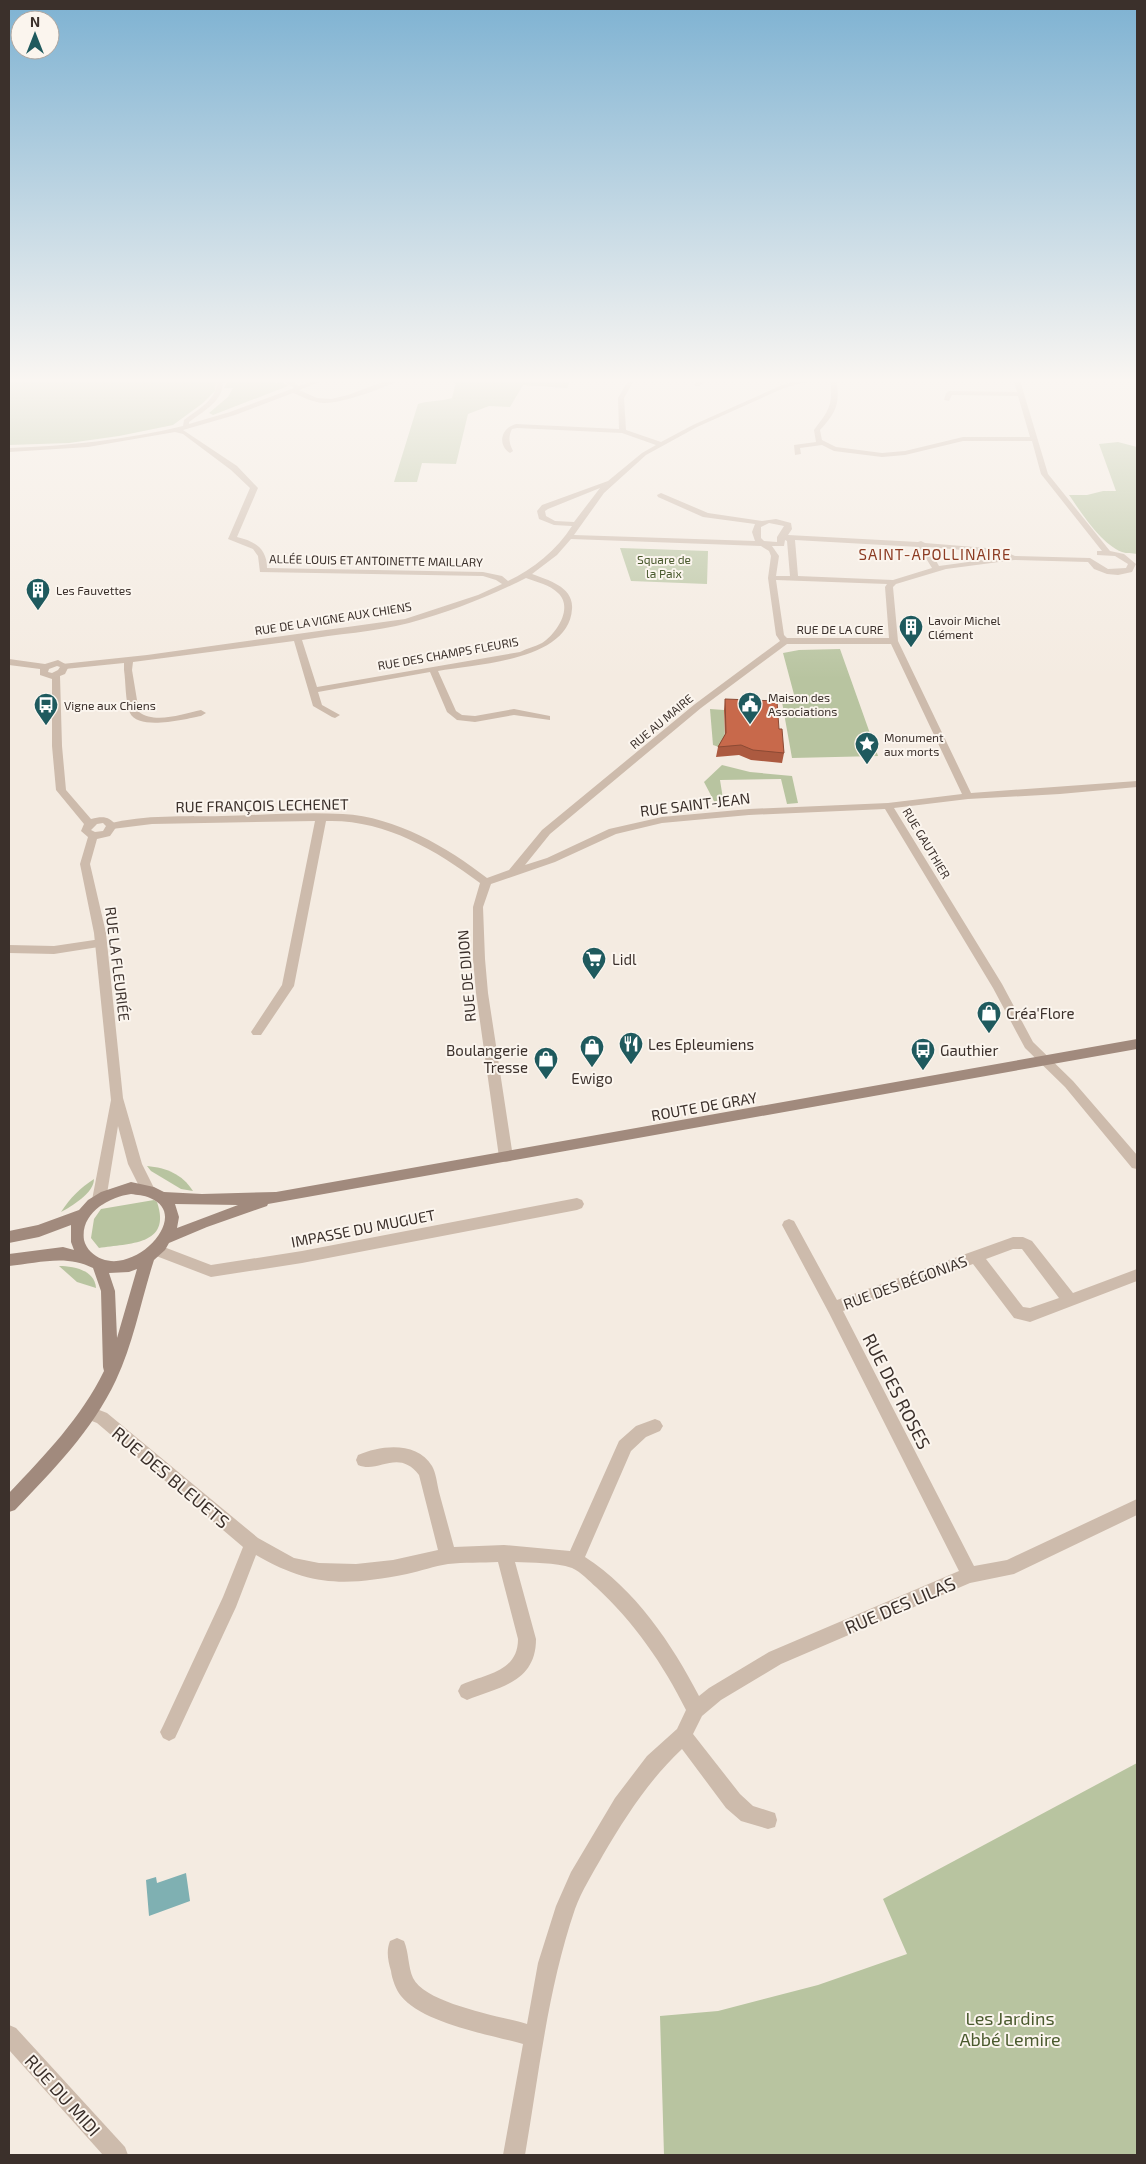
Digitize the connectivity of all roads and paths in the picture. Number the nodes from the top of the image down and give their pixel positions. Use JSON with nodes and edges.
{"nodes":[{"id":1,"x":244,"y":478,"type":"edge"},
{"id":2,"x":615,"y":478,"type":"edge"},
{"id":3,"x":1048,"y":478,"type":"edge"},
{"id":4,"x":611,"y":481,"type":"junction"},
{"id":5,"x":661,"y":495,"type":"dead end"},
{"id":6,"x":762,"y":523,"type":"junction"},
{"id":7,"x":576,"y":524,"type":"junction"},
{"id":8,"x":569,"y":537,"type":"junction"},
{"id":9,"x":785,"y":537,"type":"junction"},
{"id":10,"x":761,"y":543,"type":"junction"},
{"id":11,"x":921,"y":543,"type":"junction"},
{"id":12,"x":1108,"y":552,"type":"junction"},
{"id":13,"x":1014,"y":558,"type":"junction"},
{"id":14,"x":1090,"y":560,"type":"junction"},
{"id":15,"x":936,"y":570,"type":"junction"},
{"id":16,"x":1128,"y":570,"type":"junction"},
{"id":17,"x":1137,"y":574,"type":"edge"},
{"id":18,"x":526,"y":575,"type":"junction"},
{"id":19,"x":772,"y":578,"type":"junction"},
{"id":20,"x":794,"y":578,"type":"junction"},
{"id":21,"x":893,"y":582,"type":"junction"},
{"id":22,"x":509,"y":584,"type":"junction"},
{"id":23,"x":297,"y":638,"type":"junction"},
{"id":24,"x":894,"y":641,"type":"junction"},
{"id":25,"x":786,"y":642,"type":"junction"},
{"id":26,"x":129,"y":660,"type":"junction"},
{"id":27,"x":9,"y":662,"type":"edge"},
{"id":28,"x":65,"y":666,"type":"junction"},
{"id":29,"x":45,"y":667,"type":"junction"},
{"id":30,"x":433,"y":669,"type":"junction"},
{"id":31,"x":56,"y":675,"type":"junction"},
{"id":32,"x":312,"y":690,"type":"junction"},
{"id":33,"x":201,"y":713,"type":"dead end"},
{"id":34,"x":335,"y":714,"type":"dead end"},
{"id":35,"x":547,"y":718,"type":"dead end"},
{"id":36,"x":1137,"y":784,"type":"edge"},
{"id":37,"x":968,"y":796,"type":"junction"},
{"id":38,"x":888,"y":806,"type":"junction"},
{"id":39,"x":322,"y":818,"type":"junction"},
{"id":40,"x":89,"y":824,"type":"junction"},
{"id":41,"x":112,"y":826,"type":"junction"},
{"id":42,"x":93,"y":836,"type":"junction"},
{"id":43,"x":511,"y":875,"type":"junction"},
{"id":44,"x":486,"y":882,"type":"junction"},
{"id":45,"x":101,"y":943,"type":"junction"},
{"id":46,"x":9,"y":949,"type":"edge"},
{"id":47,"x":257,"y":1032,"type":"dead end"},
{"id":48,"x":1137,"y":1044,"type":"edge"},
{"id":49,"x":1046,"y":1061,"type":"junction"},
{"id":50,"x":117,"y":1098,"type":"junction"},
{"id":51,"x":506,"y":1157,"type":"junction"},
{"id":52,"x":1137,"y":1164,"type":"edge"},
{"id":53,"x":147,"y":1188,"type":"junction"},
{"id":54,"x":163,"y":1198,"type":"junction"},
{"id":55,"x":276,"y":1198,"type":"junction"},
{"id":56,"x":99,"y":1200,"type":"junction"},
{"id":57,"x":577,"y":1204,"type":"dead end"},
{"id":58,"x":84,"y":1214,"type":"junction"},
{"id":59,"x":789,"y":1225,"type":"dead end"},
{"id":60,"x":9,"y":1237,"type":"edge"},
{"id":61,"x":167,"y":1238,"type":"junction"},
{"id":62,"x":152,"y":1254,"type":"junction"},
{"id":63,"x":976,"y":1256,"type":"junction"},
{"id":64,"x":9,"y":1260,"type":"edge"},
{"id":65,"x":93,"y":1262,"type":"junction"},
{"id":66,"x":1137,"y":1274,"type":"edge"},
{"id":67,"x":1070,"y":1301,"type":"junction"},
{"id":68,"x":834,"y":1308,"type":"junction"},
{"id":69,"x":110,"y":1375,"type":"junction"},
{"id":70,"x":89,"y":1413,"type":"junction"},
{"id":71,"x":655,"y":1426,"type":"dead end"},
{"id":72,"x":364,"y":1460,"type":"dead end"},
{"id":73,"x":9,"y":1504,"type":"edge"},
{"id":74,"x":1137,"y":1507,"type":"edge"},
{"id":75,"x":252,"y":1544,"type":"junction"},
{"id":76,"x":504,"y":1553,"type":"junction"},
{"id":77,"x":448,"y":1556,"type":"junction"},
{"id":78,"x":575,"y":1560,"type":"junction"},
{"id":79,"x":970,"y":1575,"type":"junction"},
{"id":80,"x":467,"y":1691,"type":"dead end"},
{"id":81,"x":696,"y":1710,"type":"junction"},
{"id":82,"x":169,"y":1732,"type":"dead end"},
{"id":83,"x":683,"y":1735,"type":"junction"},
{"id":84,"x":768,"y":1820,"type":"dead end"},
{"id":85,"x":397,"y":1948,"type":"dead end"},
{"id":86,"x":9,"y":2035,"type":"edge"},
{"id":87,"x":534,"y":2036,"type":"junction"},
{"id":88,"x":117,"y":2155,"type":"edge"},
{"id":89,"x":514,"y":2155,"type":"edge"}],
"edges":[{"from":1,"to":22,"type":"street","name":"ALLÉE LOUIS ET ANTOINETTE MAILLARY"},
{"from":2,"to":4,"type":"street","name":"RUE DE LA VIGNE AUX CHIENS"},
{"from":3,"to":12,"type":"street"},
{"from":4,"to":7,"type":"street","name":"RUE DE LA VIGNE AUX CHIENS"},
{"from":4,"to":7,"type":"street"},
{"from":5,"to":6,"type":"street"},
{"from":6,"to":9,"type":"street"},
{"from":6,"to":10,"type":"street"},
{"from":7,"to":8,"type":"street","name":"RUE DE LA VIGNE AUX CHIENS"},
{"from":8,"to":10,"type":"street"},
{"from":8,"to":18,"type":"street","name":"RUE DE LA VIGNE AUX CHIENS"},
{"from":9,"to":10,"type":"street"},
{"from":9,"to":11,"type":"street"},
{"from":9,"to":20,"type":"street"},
{"from":10,"to":19,"type":"street"},
{"from":11,"to":13,"type":"street"},
{"from":11,"to":15,"type":"street"},
{"from":12,"to":14,"type":"street"},
{"from":12,"to":16,"type":"street"},
{"from":13,"to":14,"type":"street"},
{"from":13,"to":15,"type":"street"},
{"from":14,"to":16,"type":"street"},
{"from":15,"to":21,"type":"street"},
{"from":16,"to":17,"type":"street"},
{"from":18,"to":22,"type":"street","name":"RUE DE LA VIGNE AUX CHIENS"},
{"from":18,"to":30,"type":"street","name":"RUE DES CHAMPS FLEURIS"},
{"from":19,"to":20,"type":"street"},
{"from":19,"to":25,"type":"street"},
{"from":20,"to":21,"type":"street"},
{"from":21,"to":24,"type":"street"},
{"from":22,"to":23,"type":"street","name":"RUE DE LA VIGNE AUX CHIENS"},
{"from":23,"to":26,"type":"street","name":"RUE DE LA VIGNE AUX CHIENS"},
{"from":23,"to":32,"type":"street"},
{"from":24,"to":25,"type":"street","name":"RUE DE LA CURE"},
{"from":24,"to":37,"type":"street"},
{"from":25,"to":43,"type":"street","name":"RUE AU MAIRE"},
{"from":26,"to":28,"type":"street","name":"RUE DE LA VIGNE AUX CHIENS"},
{"from":26,"to":33,"type":"street"},
{"from":27,"to":29,"type":"street","name":"RUE DE LA VIGNE AUX CHIENS"},
{"from":28,"to":29,"type":"street","name":"RUE DE LA VIGNE AUX CHIENS"},
{"from":28,"to":31,"type":"street"},
{"from":29,"to":31,"type":"street"},
{"from":30,"to":32,"type":"street","name":"RUE DES CHAMPS FLEURIS"},
{"from":30,"to":35,"type":"street"},
{"from":31,"to":40,"type":"street"},
{"from":32,"to":34,"type":"street"},
{"from":36,"to":37,"type":"street"},
{"from":37,"to":38,"type":"street","name":"RUE GAUTHIER"},
{"from":38,"to":43,"type":"street","name":"RUE SAINT-JEAN"},
{"from":38,"to":49,"type":"street","name":"RUE GAUTHIER"},
{"from":39,"to":41,"type":"street","name":"RUE FRANÇOIS LECHENET"},
{"from":39,"to":44,"type":"street","name":"RUE FRANÇOIS LECHENET"},
{"from":39,"to":47,"type":"street"},
{"from":40,"to":41,"type":"street"},
{"from":40,"to":42,"type":"street"},
{"from":41,"to":42,"type":"street"},
{"from":42,"to":45,"type":"street","name":"RUE LA FLEURIÉE"},
{"from":43,"to":44,"type":"street","name":"RUE SAINT-JEAN"},
{"from":44,"to":51,"type":"street","name":"RUE DE DIJON"},
{"from":45,"to":46,"type":"street"},
{"from":45,"to":50,"type":"street","name":"RUE LA FLEURIÉE"},
{"from":48,"to":49,"type":"main road","name":"ROUTE DE GRAY"},
{"from":49,"to":51,"type":"main road","name":"ROUTE DE GRAY"},
{"from":49,"to":52,"type":"street","name":"RUE GAUTHIER"},
{"from":50,"to":53,"type":"street","name":"RUE LA FLEURIÉE"},
{"from":50,"to":56,"type":"street","name":"RUE LA FLEURIÉE"},
{"from":51,"to":55,"type":"main road","name":"ROUTE DE GRAY"},
{"from":53,"to":54,"type":"main road"},
{"from":53,"to":56,"type":"main road"},
{"from":54,"to":55,"type":"main road","name":"ROUTE DE GRAY"},
{"from":54,"to":61,"type":"main road"},
{"from":55,"to":61,"type":"main road","name":"ROUTE DE GRAY"},
{"from":56,"to":58,"type":"main road"},
{"from":57,"to":62,"type":"street","name":"IMPASSE DU MUGUET"},
{"from":58,"to":60,"type":"main road"},
{"from":58,"to":65,"type":"main road"},
{"from":59,"to":68,"type":"street","name":"RUE DES ROSES"},
{"from":61,"to":62,"type":"main road"},
{"from":62,"to":65,"type":"main road"},
{"from":62,"to":69,"type":"main road"},
{"from":63,"to":67,"type":"street","name":"RUE DES BÉGONIAS"},
{"from":63,"to":67,"type":"street","name":"RUE DES BÉGONIAS"},
{"from":63,"to":68,"type":"street","name":"RUE DES BÉGONIAS"},
{"from":64,"to":65,"type":"main road"},
{"from":65,"to":69,"type":"main road"},
{"from":66,"to":67,"type":"street","name":"RUE DES BÉGONIAS"},
{"from":68,"to":79,"type":"street","name":"RUE DES ROSES"},
{"from":69,"to":70,"type":"main road"},
{"from":70,"to":73,"type":"main road"},
{"from":70,"to":75,"type":"street","name":"RUE DES BLEUETS"},
{"from":71,"to":78,"type":"street"},
{"from":72,"to":77,"type":"street"},
{"from":74,"to":79,"type":"street","name":"RUE DES LILAS"},
{"from":75,"to":77,"type":"street","name":"RUE DES BLEUETS"},
{"from":75,"to":82,"type":"street"},
{"from":76,"to":77,"type":"street","name":"RUE DES BLEUETS"},
{"from":76,"to":78,"type":"street","name":"RUE DES BLEUETS"},
{"from":76,"to":80,"type":"street"},
{"from":78,"to":81,"type":"street"},
{"from":79,"to":81,"type":"street","name":"RUE DES LILAS"},
{"from":81,"to":83,"type":"street","name":"RUE DES LILAS"},
{"from":83,"to":84,"type":"street"},
{"from":83,"to":87,"type":"street","name":"RUE DES LILAS"},
{"from":85,"to":87,"type":"street"},
{"from":86,"to":88,"type":"street","name":"RUE DU MIDI"},
{"from":87,"to":89,"type":"street","name":"RUE DES LILAS"}]}
